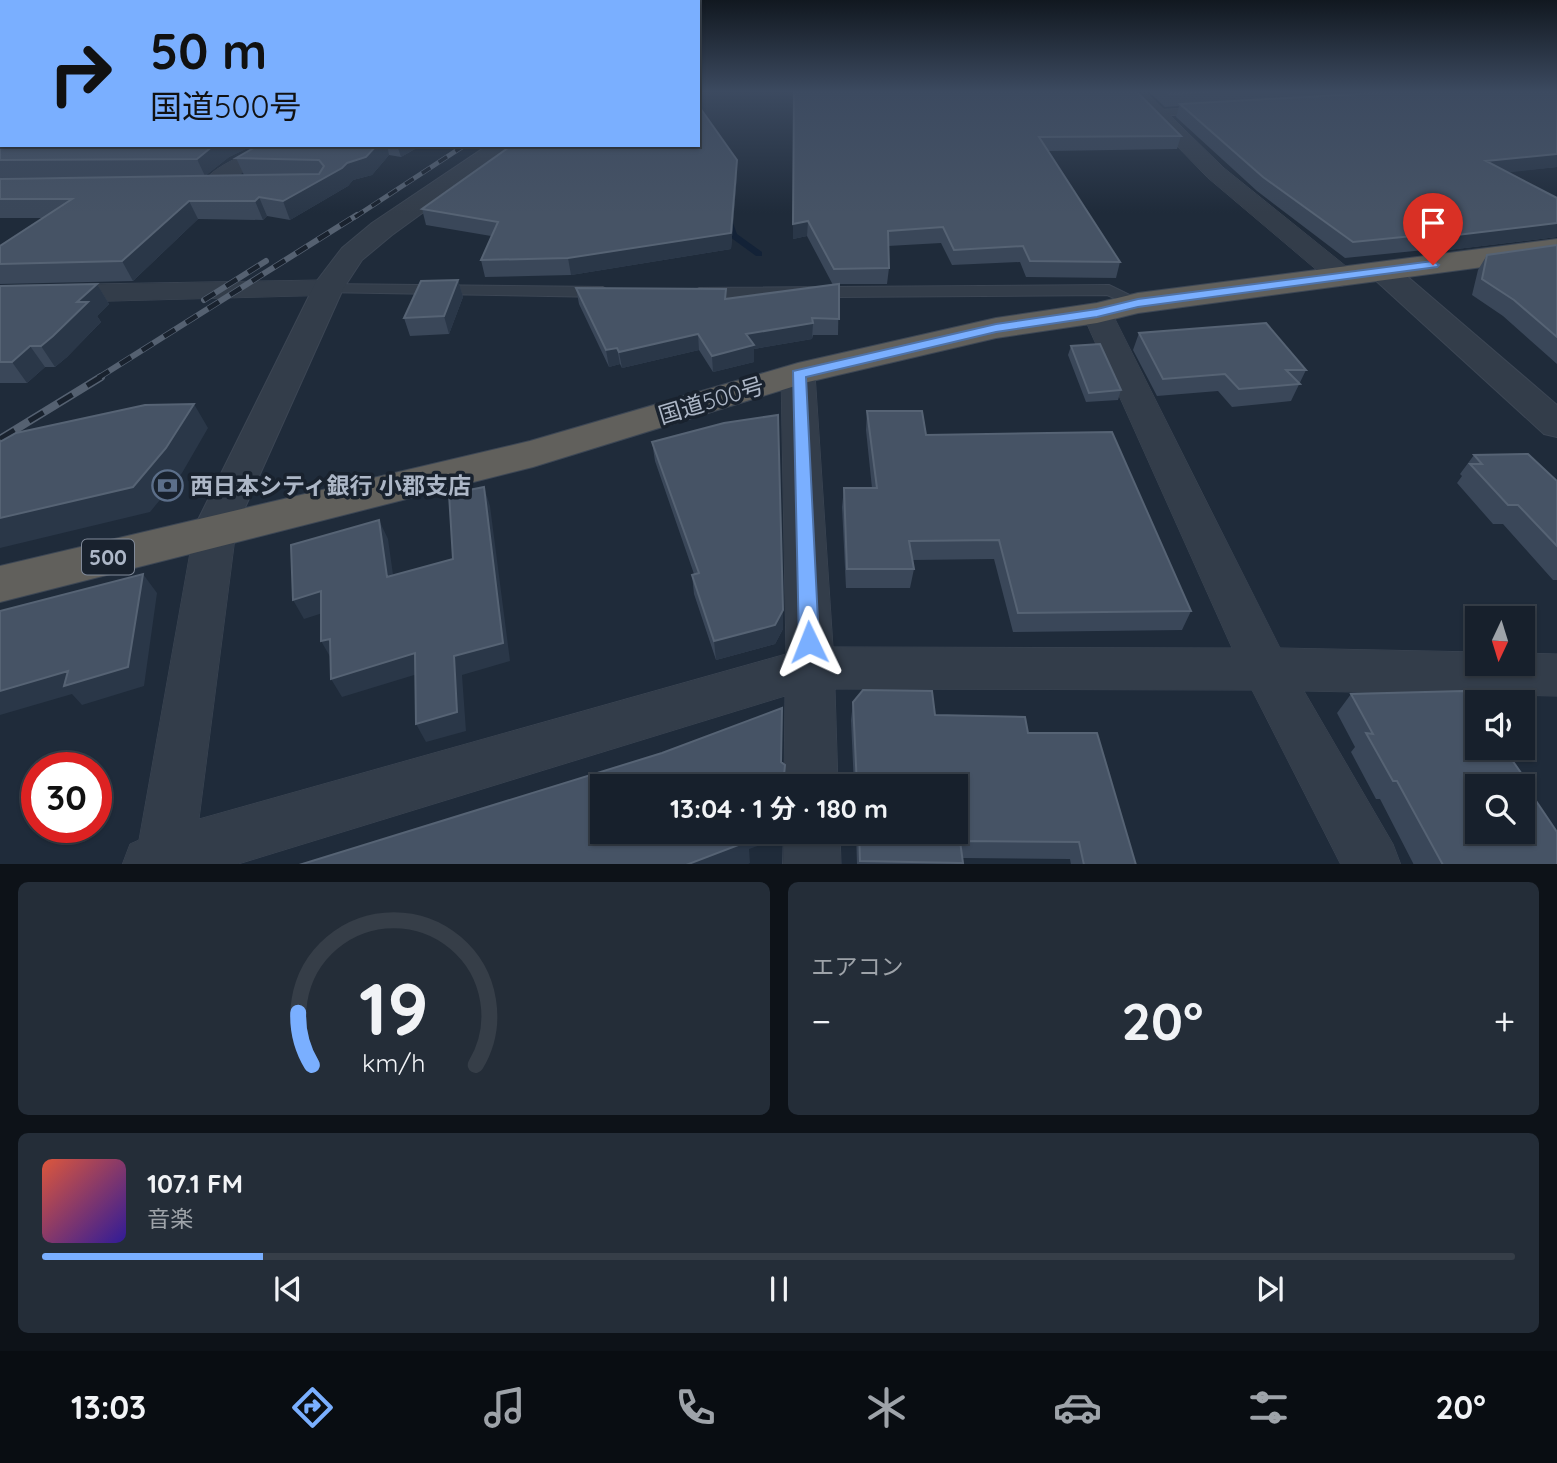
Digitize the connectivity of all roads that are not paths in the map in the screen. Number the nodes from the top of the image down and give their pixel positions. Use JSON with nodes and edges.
{"nodes":[{"id":1,"x":1176,"y":132,"type":"edge"},
{"id":2,"x":271,"y":147,"type":"edge"},
{"id":3,"x":501,"y":147,"type":"edge"},
{"id":4,"x":251,"y":185,"type":"edge"},
{"id":5,"x":186,"y":186,"type":"edge"},
{"id":6,"x":212,"y":186,"type":"junction"},
{"id":7,"x":1557,"y":248,"type":"edge"},
{"id":8,"x":1384,"y":272,"type":"junction"},
{"id":9,"x":1342,"y":277,"type":"junction"},
{"id":10,"x":327,"y":289,"type":"junction"},
{"id":11,"x":624,"y":292,"type":"edge"},
{"id":12,"x":680,"y":293,"type":"edge"},
{"id":13,"x":0,"y":295,"type":"edge"},
{"id":14,"x":1117,"y":308,"type":"junction"},
{"id":15,"x":798,"y":374,"type":"junction"},
{"id":16,"x":1557,"y":425,"type":"edge"},
{"id":17,"x":215,"y":530,"type":"junction"},
{"id":18,"x":0,"y":584,"type":"edge"},
{"id":19,"x":810,"y":668,"type":"junction"},
{"id":20,"x":1266,"y":669,"type":"junction"},
{"id":21,"x":1557,"y":675,"type":"edge"},
{"id":22,"x":811,"y":774,"type":"edge"},
{"id":23,"x":812,"y":844,"type":"edge"},
{"id":24,"x":158,"y":861,"type":"edge"},
{"id":25,"x":812,"y":864,"type":"edge"},
{"id":26,"x":1372,"y":864,"type":"edge"}],
"edges":[{"from":1,"to":9,"type":"street"},
{"from":2,"to":6,"type":"street"},
{"from":3,"to":10,"type":"street"},
{"from":4,"to":6,"type":"street"},
{"from":5,"to":6,"type":"street"},
{"from":7,"to":8,"type":"highway","name":"国道500号","number":"500"},
{"from":8,"to":9,"type":"highway","name":"国道500号","number":"500"},
{"from":8,"to":16,"type":"street"},
{"from":9,"to":14,"type":"highway","name":"国道500号","number":"500"},
{"from":10,"to":11,"type":"lane"},
{"from":10,"to":13,"type":"street"},
{"from":10,"to":17,"type":"street"},
{"from":12,"to":14,"type":"lane"},
{"from":14,"to":15,"type":"highway","name":"国道500号","number":"500"},
{"from":14,"to":20,"type":"street"},
{"from":15,"to":17,"type":"highway","name":"国道500号","number":"500"},
{"from":15,"to":19,"type":"street"},
{"from":17,"to":18,"type":"highway","name":"国道500号","number":"500"},
{"from":17,"to":24,"type":"street"},
{"from":19,"to":20,"type":"street"},
{"from":19,"to":22,"type":"street"},
{"from":19,"to":24,"type":"street"},
{"from":20,"to":21,"type":"street"},
{"from":20,"to":26,"type":"street"},
{"from":23,"to":25,"type":"street"}]}
